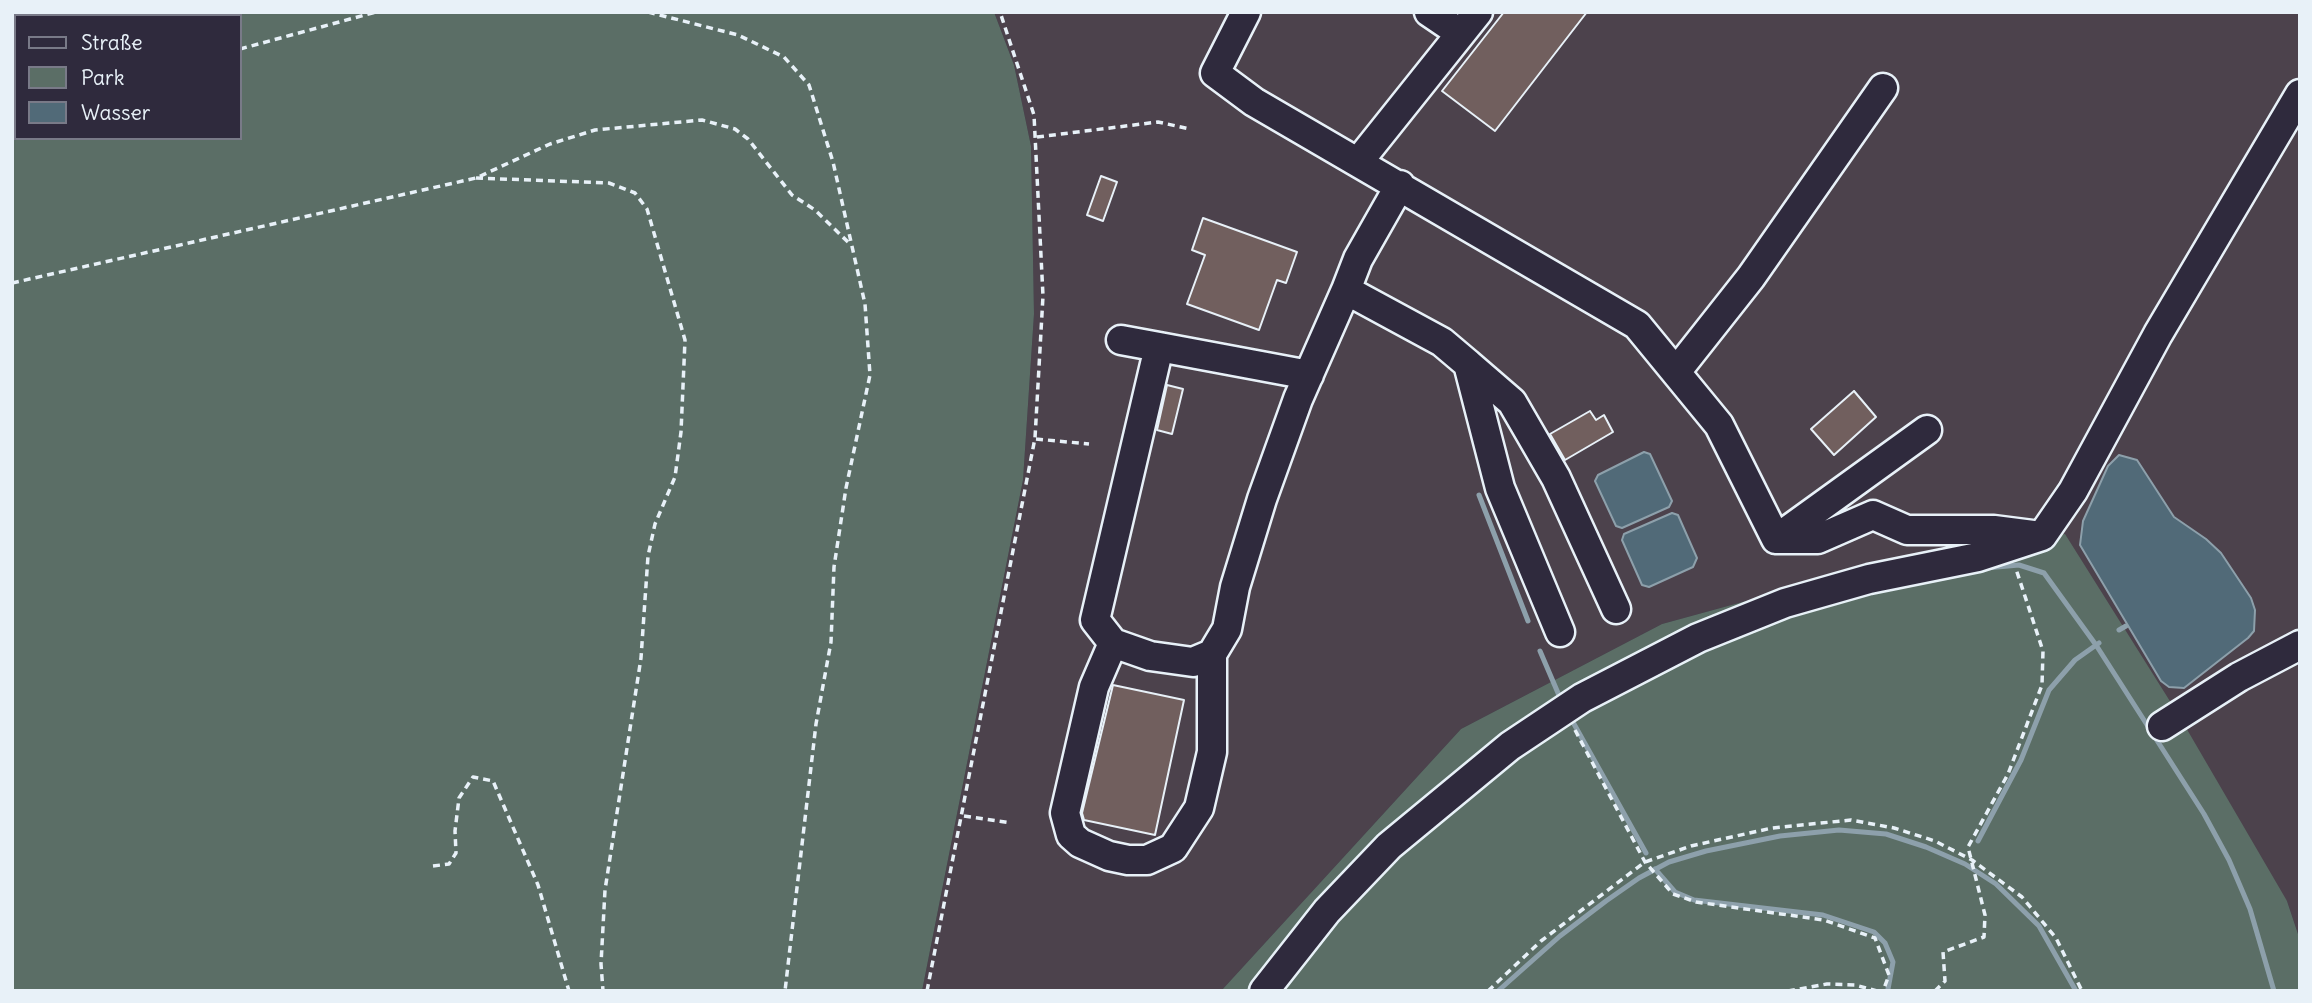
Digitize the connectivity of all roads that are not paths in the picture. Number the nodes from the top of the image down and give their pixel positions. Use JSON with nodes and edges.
{"nodes":[{"id":1,"x":1246,"y":12,"type":"edge"},
{"id":2,"x":1429,"y":12,"type":"edge"},
{"id":3,"x":1469,"y":23,"type":"edge"},
{"id":4,"x":1883,"y":88,"type":"dead end"},
{"id":5,"x":2300,"y":94,"type":"edge"},
{"id":6,"x":1359,"y":161,"type":"junction"},
{"id":7,"x":1400,"y":185,"type":"junction"},
{"id":8,"x":1346,"y":290,"type":"junction"},
{"id":9,"x":1121,"y":340,"type":"dead end"},
{"id":10,"x":1159,"y":347,"type":"junction"},
{"id":11,"x":1468,"y":364,"type":"junction"},
{"id":12,"x":1676,"y":372,"type":"junction"},
{"id":13,"x":1309,"y":375,"type":"junction"},
{"id":14,"x":1927,"y":430,"type":"dead end"},
{"id":15,"x":2042,"y":536,"type":"junction"},
{"id":16,"x":1776,"y":539,"type":"junction"},
{"id":17,"x":1616,"y":609,"type":"dead end"},
{"id":18,"x":1560,"y":632,"type":"dead end"},
{"id":19,"x":1113,"y":643,"type":"junction"},
{"id":20,"x":2300,"y":645,"type":"edge"},
{"id":21,"x":1212,"y":654,"type":"junction"},
{"id":22,"x":2162,"y":726,"type":"dead end"},
{"id":23,"x":1264,"y":991,"type":"edge"}],
"edges":[{"from":1,"to":6,"type":"lane"},
{"from":2,"to":3,"type":"lane"},
{"from":3,"to":6,"type":"lane"},
{"from":4,"to":12,"type":"lane"},
{"from":5,"to":15,"type":"lane"},
{"from":6,"to":7,"type":"lane"},
{"from":7,"to":8,"type":"lane"},
{"from":7,"to":12,"type":"lane"},
{"from":8,"to":11,"type":"lane"},
{"from":8,"to":13,"type":"lane"},
{"from":9,"to":10,"type":"lane"},
{"from":10,"to":13,"type":"lane"},
{"from":10,"to":19,"type":"lane"},
{"from":11,"to":17,"type":"lane"},
{"from":11,"to":18,"type":"lane"},
{"from":12,"to":16,"type":"lane"},
{"from":13,"to":21,"type":"lane"},
{"from":14,"to":16,"type":"lane"},
{"from":15,"to":16,"type":"lane"},
{"from":15,"to":23,"type":"lane"},
{"from":19,"to":21,"type":"lane"},
{"from":19,"to":21,"type":"lane"},
{"from":20,"to":22,"type":"lane"}]}
